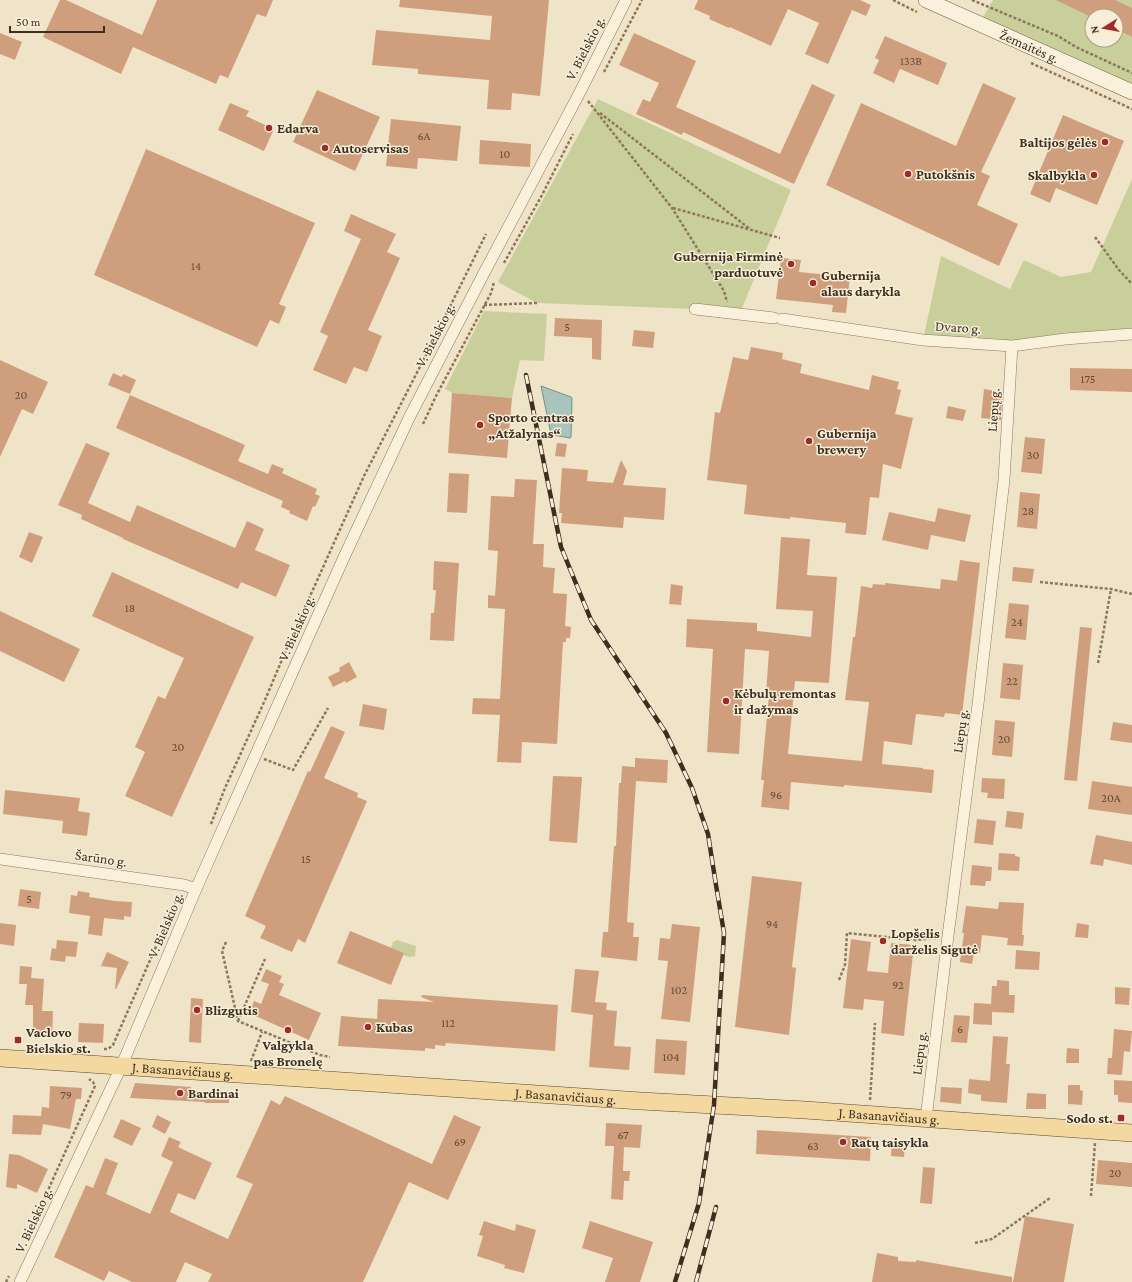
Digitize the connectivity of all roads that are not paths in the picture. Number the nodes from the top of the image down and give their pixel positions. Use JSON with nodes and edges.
{"nodes":[{"id":1,"x":626,"y":0,"type":"edge"},
{"id":2,"x":926,"y":0,"type":"edge"},
{"id":3,"x":1132,"y":92,"type":"edge"},
{"id":4,"x":695,"y":309,"type":"dead end"},
{"id":5,"x":1132,"y":334,"type":"edge"},
{"id":6,"x":1012,"y":346,"type":"junction"},
{"id":7,"x":0,"y":859,"type":"edge"},
{"id":8,"x":196,"y":889,"type":"junction"},
{"id":9,"x":0,"y":1058,"type":"edge"},
{"id":10,"x":121,"y":1067,"type":"junction"},
{"id":11,"x":926,"y":1119,"type":"junction"},
{"id":12,"x":1132,"y":1133,"type":"edge"},
{"id":13,"x":20,"y":1282,"type":"edge"}],
"edges":[{"from":1,"to":8,"type":"street","name":"V. Bielskio g."},
{"from":2,"to":3,"type":"main road","name":"Žemaitės g."},
{"from":4,"to":6,"type":"street","name":"Dvaro g."},
{"from":5,"to":6,"type":"street","name":"Dvaro g."},
{"from":6,"to":11,"type":"street","name":"Liepų g."},
{"from":7,"to":8,"type":"street","name":"Šarūno g."},
{"from":8,"to":10,"type":"street","name":"V. Bielskio g."},
{"from":9,"to":10,"type":"main road","name":"J. Basanavičiaus g."},
{"from":10,"to":11,"type":"main road","name":"J. Basanavičiaus g."},
{"from":10,"to":13,"type":"street","name":"V. Bielskio g."},
{"from":11,"to":12,"type":"main road","name":"J. Basanavičiaus g."}]}
